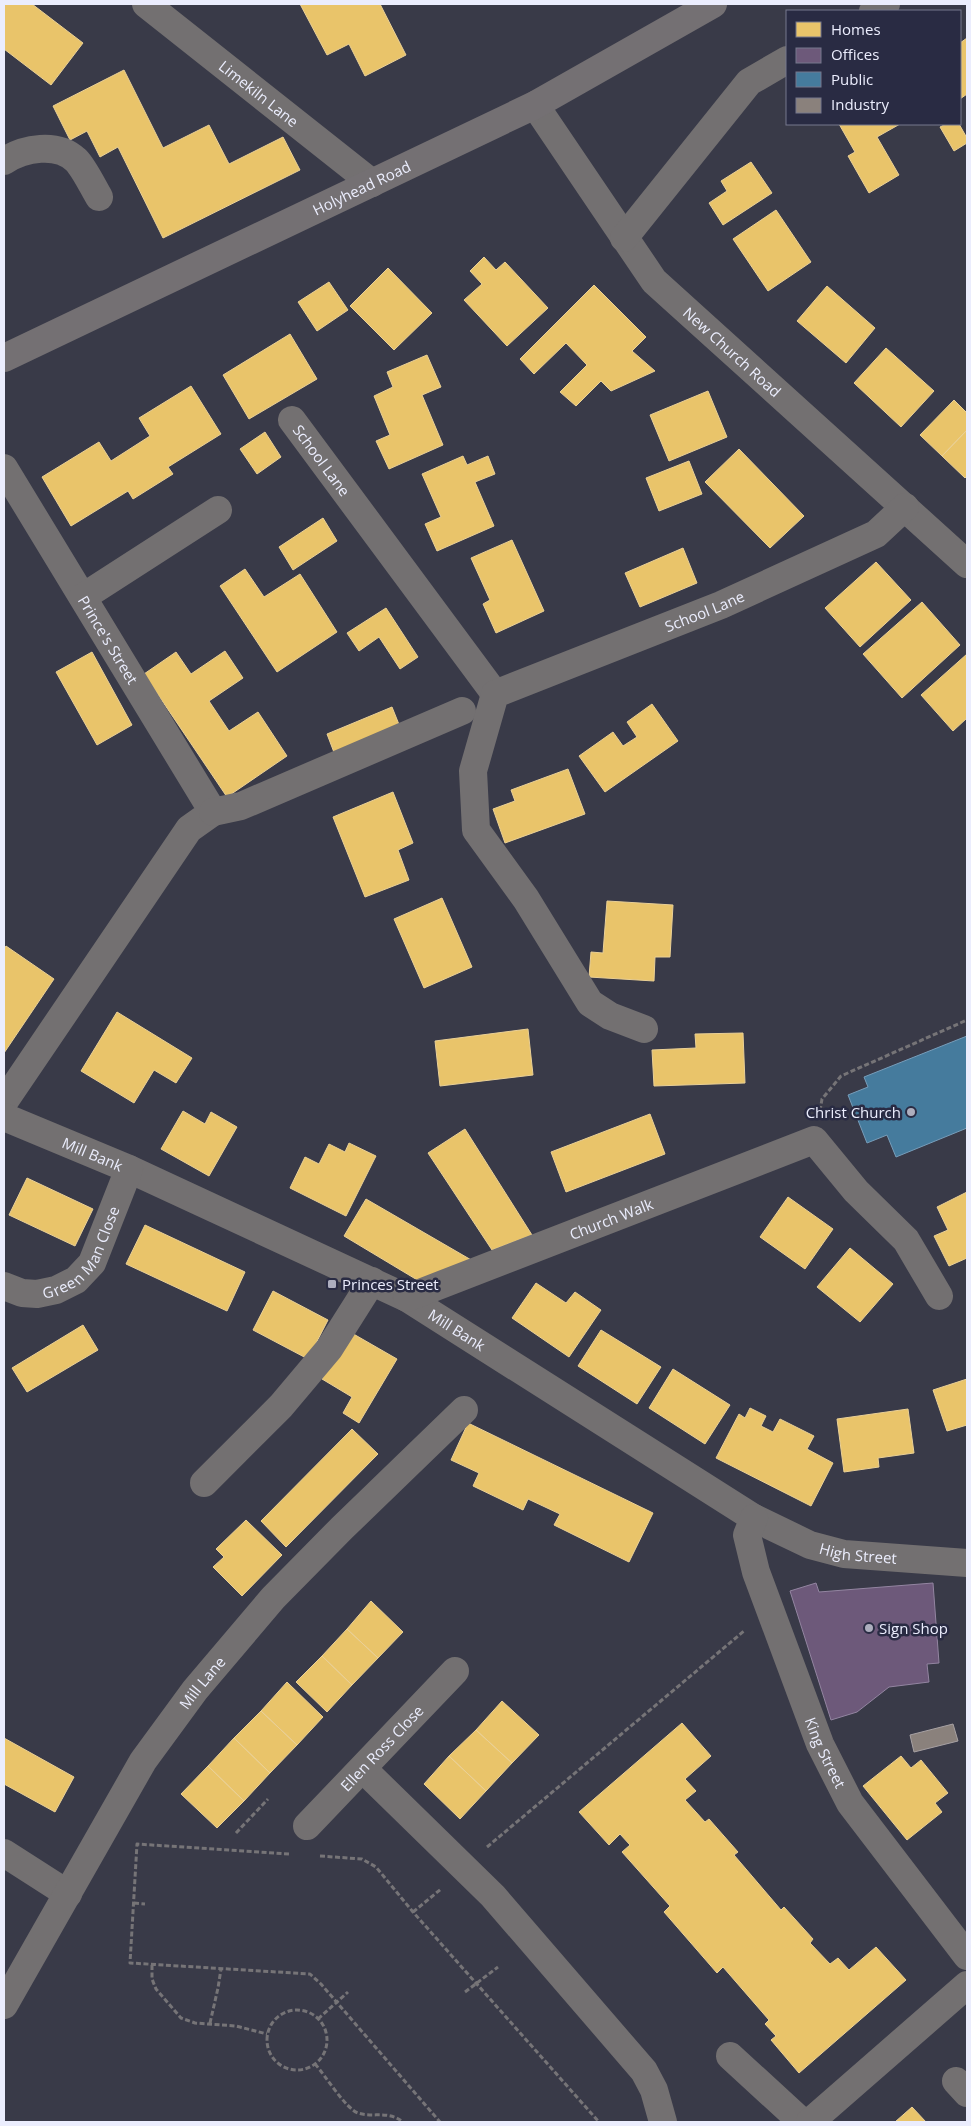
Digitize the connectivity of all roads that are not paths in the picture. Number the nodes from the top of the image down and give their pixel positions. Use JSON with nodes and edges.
{"nodes":[{"id":1,"x":146,"y":4,"type":"edge"},
{"id":2,"x":712,"y":4,"type":"edge"},
{"id":3,"x":886,"y":4,"type":"edge"},
{"id":4,"x":875,"y":10,"type":"edge"},
{"id":5,"x":786,"y":61,"type":"edge"},
{"id":6,"x":535,"y":105,"type":"junction"},
{"id":7,"x":4,"y":161,"type":"edge"},
{"id":8,"x":372,"y":183,"type":"junction"},
{"id":9,"x":99,"y":197,"type":"dead end"},
{"id":10,"x":624,"y":238,"type":"junction"},
{"id":11,"x":4,"y":358,"type":"edge"},
{"id":12,"x":292,"y":420,"type":"dead end"},
{"id":13,"x":4,"y":468,"type":"edge"},
{"id":14,"x":905,"y":507,"type":"junction"},
{"id":15,"x":218,"y":510,"type":"dead end"},
{"id":16,"x":967,"y":564,"type":"edge"},
{"id":17,"x":83,"y":597,"type":"junction"},
{"id":18,"x":495,"y":694,"type":"junction"},
{"id":19,"x":462,"y":711,"type":"dead end"},
{"id":20,"x":212,"y":812,"type":"junction"},
{"id":21,"x":644,"y":1029,"type":"dead end"},
{"id":22,"x":4,"y":1102,"type":"edge"},
{"id":23,"x":4,"y":1117,"type":"edge"},
{"id":24,"x":129,"y":1170,"type":"junction"},
{"id":25,"x":372,"y":1281,"type":"junction"},
{"id":26,"x":4,"y":1286,"type":"edge"},
{"id":27,"x":939,"y":1296,"type":"dead end"},
{"id":28,"x":407,"y":1298,"type":"junction"},
{"id":29,"x":464,"y":1410,"type":"dead end"},
{"id":30,"x":204,"y":1483,"type":"dead end"},
{"id":31,"x":754,"y":1518,"type":"junction"},
{"id":32,"x":967,"y":1563,"type":"edge"},
{"id":33,"x":454,"y":1671,"type":"dead end"},
{"id":34,"x":363,"y":1769,"type":"junction"},
{"id":35,"x":307,"y":1826,"type":"dead end"},
{"id":36,"x":4,"y":1853,"type":"edge"},
{"id":37,"x":68,"y":1894,"type":"junction"},
{"id":38,"x":967,"y":1956,"type":"edge"},
{"id":39,"x":967,"y":1985,"type":"edge"},
{"id":40,"x":4,"y":2005,"type":"edge"},
{"id":41,"x":730,"y":2056,"type":"dead end"},
{"id":42,"x":663,"y":2122,"type":"edge"},
{"id":43,"x":802,"y":2122,"type":"edge"},
{"id":44,"x":810,"y":2122,"type":"edge"}],
"edges":[{"from":1,"to":8,"type":"street","name":"Limekiln Lane"},
{"from":2,"to":6,"type":"main road","name":"Holyhead Road"},
{"from":3,"to":4,"type":"street"},
{"from":5,"to":10,"type":"street"},
{"from":6,"to":8,"type":"main road","name":"Holyhead Road"},
{"from":6,"to":10,"type":"street","name":"New Church Road"},
{"from":7,"to":9,"type":"street"},
{"from":8,"to":11,"type":"main road","name":"Holyhead Road"},
{"from":10,"to":14,"type":"street","name":"New Church Road"},
{"from":12,"to":18,"type":"street","name":"School Lane"},
{"from":13,"to":17,"type":"street","name":"Prince's Street"},
{"from":14,"to":16,"type":"street","name":"New Church Road"},
{"from":14,"to":18,"type":"street","name":"School Lane"},
{"from":15,"to":17,"type":"street"},
{"from":17,"to":20,"type":"street","name":"Prince's Street"},
{"from":18,"to":21,"type":"street"},
{"from":19,"to":20,"type":"street"},
{"from":20,"to":22,"type":"street"},
{"from":23,"to":24,"type":"street","name":"Mill Bank"},
{"from":24,"to":25,"type":"street","name":"Mill Bank"},
{"from":24,"to":26,"type":"street","name":"Green Man Close"},
{"from":25,"to":28,"type":"street","name":"Mill Bank"},
{"from":25,"to":30,"type":"street"},
{"from":27,"to":28,"type":"street","name":"Church Walk"},
{"from":28,"to":31,"type":"street","name":"Mill Bank"},
{"from":29,"to":37,"type":"street","name":"Mill Lane"},
{"from":31,"to":32,"type":"street","name":"High Street"},
{"from":31,"to":38,"type":"street","name":"King Street"},
{"from":33,"to":34,"type":"street","name":"Ellen Ross Close"},
{"from":34,"to":35,"type":"street","name":"Ellen Ross Close"},
{"from":34,"to":42,"type":"street"},
{"from":36,"to":37,"type":"street"},
{"from":37,"to":40,"type":"street","name":"Mill Lane"},
{"from":39,"to":44,"type":"street"},
{"from":41,"to":43,"type":"street"}]}
